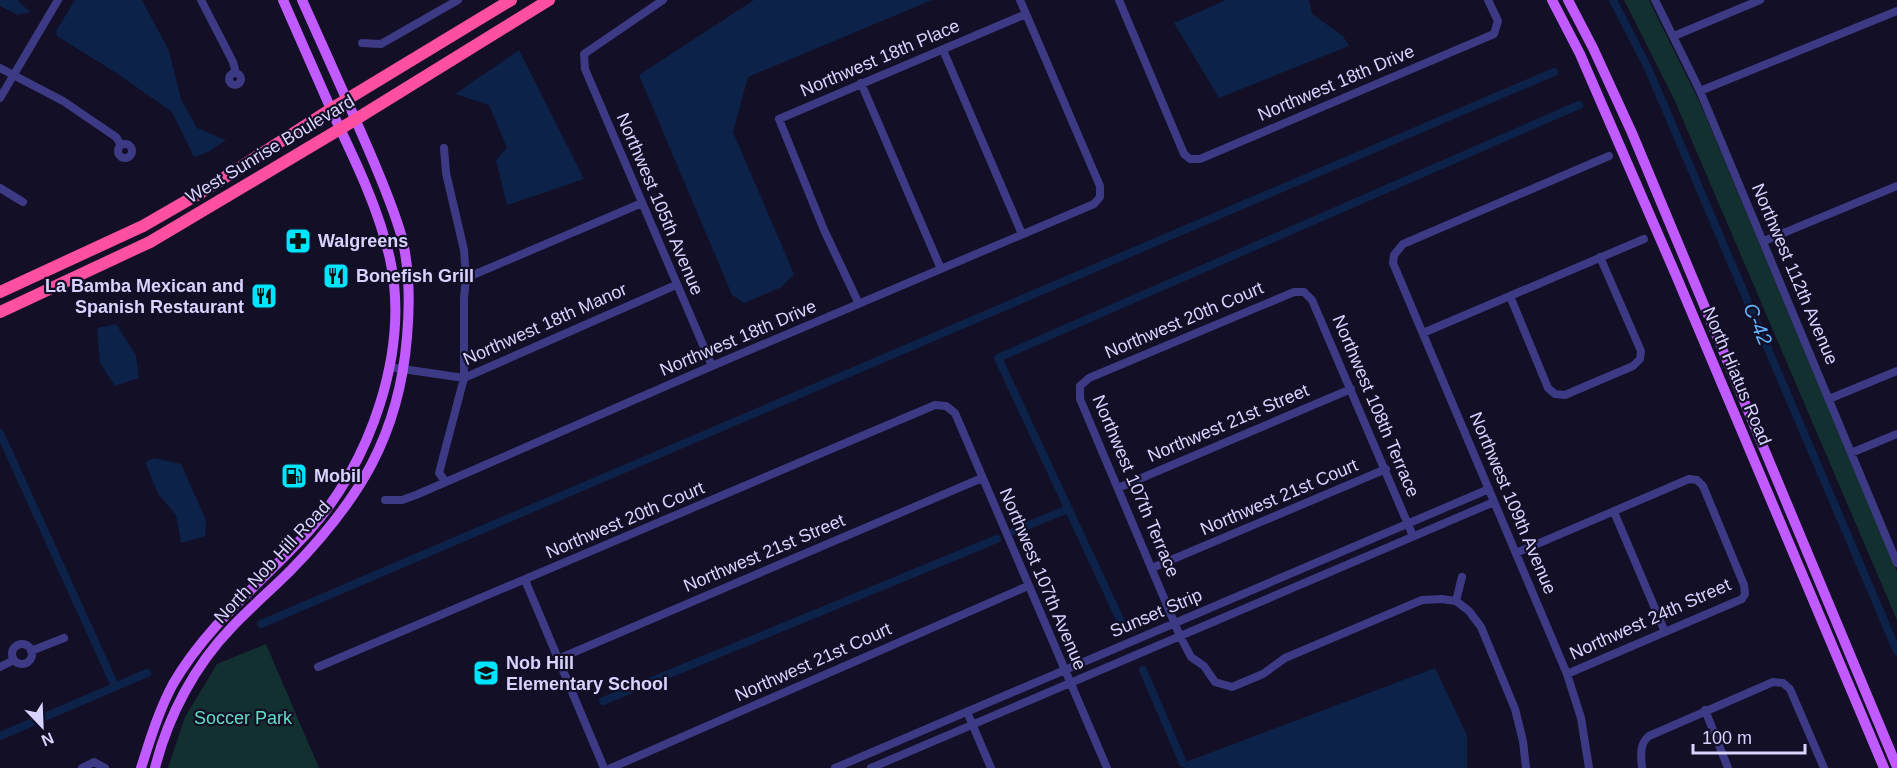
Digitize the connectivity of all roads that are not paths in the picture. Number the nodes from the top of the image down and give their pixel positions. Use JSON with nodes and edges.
{"nodes":[{"id":1,"x":58,"y":0,"type":"edge"},
{"id":2,"x":201,"y":0,"type":"edge"},
{"id":3,"x":283,"y":0,"type":"edge"},
{"id":4,"x":302,"y":0,"type":"edge"},
{"id":5,"x":458,"y":0,"type":"edge"},
{"id":6,"x":511,"y":0,"type":"edge"},
{"id":7,"x":549,"y":0,"type":"edge"},
{"id":8,"x":1020,"y":0,"type":"edge"},
{"id":9,"x":1119,"y":0,"type":"edge"},
{"id":10,"x":1488,"y":0,"type":"edge"},
{"id":11,"x":1552,"y":0,"type":"edge"},
{"id":12,"x":1568,"y":0,"type":"edge"},
{"id":13,"x":1655,"y":0,"type":"edge"},
{"id":14,"x":1760,"y":0,"type":"edge"},
{"id":15,"x":660,"y":1,"type":"edge"},
{"id":16,"x":1897,"y":11,"type":"edge"},
{"id":17,"x":1026,"y":14,"type":"junction"},
{"id":18,"x":1674,"y":36,"type":"junction"},
{"id":19,"x":362,"y":43,"type":"dead end"},
{"id":20,"x":943,"y":50,"type":"junction"},
{"id":21,"x":0,"y":68,"type":"edge"},
{"id":22,"x":236,"y":73,"type":"dead end"},
{"id":23,"x":13,"y":75,"type":"junction"},
{"id":24,"x":861,"y":83,"type":"junction"},
{"id":25,"x":1700,"y":91,"type":"junction"},
{"id":26,"x":0,"y":98,"type":"edge"},
{"id":27,"x":348,"y":100,"type":"junction"},
{"id":28,"x":331,"y":109,"type":"junction"},
{"id":29,"x":356,"y":120,"type":"junction"},
{"id":30,"x":340,"y":129,"type":"junction"},
{"id":31,"x":121,"y":145,"type":"dead end"},
{"id":32,"x":444,"y":148,"type":"dead end"},
{"id":33,"x":1609,"y":156,"type":"dead end"},
{"id":34,"x":1897,"y":186,"type":"edge"},
{"id":35,"x":0,"y":188,"type":"edge"},
{"id":36,"x":23,"y":202,"type":"dead end"},
{"id":37,"x":642,"y":203,"type":"junction"},
{"id":38,"x":1023,"y":234,"type":"junction"},
{"id":39,"x":1644,"y":239,"type":"dead end"},
{"id":40,"x":1764,"y":242,"type":"junction"},
{"id":41,"x":1600,"y":257,"type":"junction"},
{"id":42,"x":941,"y":269,"type":"junction"},
{"id":43,"x":466,"y":278,"type":"junction"},
{"id":44,"x":676,"y":285,"type":"junction"},
{"id":45,"x":0,"y":292,"type":"edge"},
{"id":46,"x":1304,"y":292,"type":"joint"},
{"id":47,"x":1510,"y":296,"type":"junction"},
{"id":48,"x":858,"y":304,"type":"junction"},
{"id":49,"x":0,"y":312,"type":"edge"},
{"id":50,"x":1423,"y":333,"type":"junction"},
{"id":51,"x":389,"y":366,"type":"junction"},
{"id":52,"x":712,"y":366,"type":"junction"},
{"id":53,"x":404,"y":368,"type":"junction"},
{"id":54,"x":1897,"y":371,"type":"edge"},
{"id":55,"x":1732,"y":372,"type":"junction"},
{"id":56,"x":464,"y":378,"type":"junction"},
{"id":57,"x":1720,"y":378,"type":"junction"},
{"id":58,"x":1080,"y":386,"type":"joint"},
{"id":59,"x":1351,"y":389,"type":"junction"},
{"id":60,"x":1829,"y":399,"type":"junction"},
{"id":61,"x":946,"y":406,"type":"joint"},
{"id":62,"x":1897,"y":434,"type":"edge"},
{"id":63,"x":1851,"y":453,"type":"junction"},
{"id":64,"x":1386,"y":469,"type":"junction"},
{"id":65,"x":982,"y":478,"type":"junction"},
{"id":66,"x":446,"y":482,"type":"junction"},
{"id":67,"x":1118,"y":488,"type":"junction"},
{"id":68,"x":1489,"y":489,"type":"junction"},
{"id":69,"x":385,"y":500,"type":"dead end"},
{"id":70,"x":1494,"y":502,"type":"junction"},
{"id":71,"x":1614,"y":512,"type":"junction"},
{"id":72,"x":1408,"y":524,"type":"junction"},
{"id":73,"x":1413,"y":536,"type":"junction"},
{"id":74,"x":1516,"y":553,"type":"junction"},
{"id":75,"x":1896,"y":559,"type":"edge"},
{"id":76,"x":1152,"y":568,"type":"junction"},
{"id":77,"x":1462,"y":578,"type":"dead end"},
{"id":78,"x":525,"y":580,"type":"junction"},
{"id":79,"x":1028,"y":586,"type":"junction"},
{"id":80,"x":1456,"y":601,"type":"junction"},
{"id":81,"x":1175,"y":624,"type":"junction"},
{"id":82,"x":1665,"y":632,"type":"junction"},
{"id":83,"x":1180,"y":636,"type":"junction"},
{"id":84,"x":64,"y":638,"type":"dead end"},
{"id":85,"x":31,"y":651,"type":"junction"},
{"id":86,"x":558,"y":659,"type":"junction"},
{"id":87,"x":15,"y":660,"type":"junction"},
{"id":88,"x":0,"y":667,"type":"edge"},
{"id":89,"x":318,"y":668,"type":"dead end"},
{"id":90,"x":1064,"y":670,"type":"junction"},
{"id":91,"x":1567,"y":674,"type":"junction"},
{"id":92,"x":1070,"y":683,"type":"junction"},
{"id":93,"x":1705,"y":710,"type":"junction"},
{"id":94,"x":967,"y":712,"type":"junction"},
{"id":95,"x":972,"y":725,"type":"junction"},
{"id":96,"x":1897,"y":767,"type":"edge"},
{"id":97,"x":82,"y":768,"type":"edge"},
{"id":98,"x":105,"y":768,"type":"edge"},
{"id":99,"x":141,"y":768,"type":"edge"},
{"id":100,"x":155,"y":768,"type":"edge"},
{"id":101,"x":604,"y":768,"type":"edge"},
{"id":102,"x":610,"y":768,"type":"edge"},
{"id":103,"x":835,"y":768,"type":"edge"},
{"id":104,"x":871,"y":768,"type":"edge"},
{"id":105,"x":991,"y":768,"type":"edge"},
{"id":106,"x":1107,"y":768,"type":"edge"},
{"id":107,"x":1526,"y":768,"type":"edge"},
{"id":108,"x":1589,"y":768,"type":"edge"},
{"id":109,"x":1642,"y":768,"type":"edge"},
{"id":110,"x":1728,"y":768,"type":"edge"},
{"id":111,"x":1824,"y":768,"type":"edge"},
{"id":112,"x":1884,"y":768,"type":"edge"}],
"edges":[{"from":1,"to":23,"type":"street"},
{"from":2,"to":22,"type":"street"},
{"from":3,"to":28,"type":"main road","name":"North Nob Hill Road"},
{"from":4,"to":27,"type":"main road","name":"North Nob Hill Road"},
{"from":5,"to":19,"type":"street"},
{"from":6,"to":27,"type":"highway","name":"West Sunrise Boulevard"},
{"from":7,"to":29,"type":"highway","name":"West Sunrise Boulevard"},
{"from":8,"to":17,"type":"street"},
{"from":9,"to":10,"type":"street","name":"Northwest 18th Drive"},
{"from":11,"to":57,"type":"main road","name":"North Hiatus Road"},
{"from":12,"to":55,"type":"main road","name":"North Hiatus Road"},
{"from":13,"to":18,"type":"street","name":"Northwest 112th Avenue"},
{"from":14,"to":18,"type":"street"},
{"from":15,"to":37,"type":"street","name":"Northwest 105th Avenue"},
{"from":16,"to":25,"type":"street"},
{"from":17,"to":20,"type":"street","name":"Northwest 18th Place"},
{"from":17,"to":38,"type":"street","name":"Northwest 18th Drive"},
{"from":18,"to":25,"type":"street","name":"Northwest 112th Avenue"},
{"from":20,"to":24,"type":"street","name":"Northwest 18th Place"},
{"from":20,"to":38,"type":"street"},
{"from":21,"to":23,"type":"street"},
{"from":23,"to":26,"type":"street"},
{"from":23,"to":31,"type":"street"},
{"from":24,"to":42,"type":"street"},
{"from":24,"to":48,"type":"street","name":"Northwest 18th Place"},
{"from":25,"to":40,"type":"street","name":"Northwest 112th Avenue"},
{"from":27,"to":28,"type":"highway","name":"West Sunrise Boulevard"},
{"from":27,"to":29,"type":"main road","name":"North Nob Hill Road"},
{"from":28,"to":30,"type":"main road","name":"North Nob Hill Road"},
{"from":28,"to":45,"type":"highway","name":"West Sunrise Boulevard"},
{"from":29,"to":30,"type":"highway","name":"West Sunrise Boulevard"},
{"from":29,"to":53,"type":"main road","name":"North Nob Hill Road"},
{"from":30,"to":49,"type":"highway","name":"West Sunrise Boulevard"},
{"from":30,"to":51,"type":"main road","name":"North Nob Hill Road"},
{"from":32,"to":43,"type":"street"},
{"from":33,"to":50,"type":"street","name":"Northwest 109th Avenue"},
{"from":34,"to":40,"type":"street"},
{"from":35,"to":36,"type":"street"},
{"from":37,"to":43,"type":"street"},
{"from":37,"to":44,"type":"street","name":"Northwest 105th Avenue"},
{"from":38,"to":42,"type":"street","name":"Northwest 18th Drive"},
{"from":39,"to":41,"type":"street"},
{"from":40,"to":60,"type":"street","name":"Northwest 112th Avenue"},
{"from":41,"to":47,"type":"street"},
{"from":41,"to":47,"type":"street"},
{"from":42,"to":48,"type":"street","name":"Northwest 18th Drive"},
{"from":43,"to":56,"type":"street"},
{"from":44,"to":52,"type":"street","name":"Northwest 105th Avenue"},
{"from":44,"to":56,"type":"street","name":"Northwest 18th Manor"},
{"from":46,"to":58,"type":"street","name":"Northwest 20th Court"},
{"from":46,"to":59,"type":"street","name":"Northwest 108th Terrace"},
{"from":47,"to":50,"type":"street"},
{"from":48,"to":52,"type":"street","name":"Northwest 18th Drive"},
{"from":50,"to":68,"type":"street","name":"Northwest 109th Avenue"},
{"from":51,"to":53,"type":"street","name":"Northwest 18th Manor"},
{"from":51,"to":99,"type":"main road","name":"North Nob Hill Road"},
{"from":52,"to":66,"type":"street","name":"Northwest 18th Drive"},
{"from":53,"to":56,"type":"street","name":"Northwest 18th Manor"},
{"from":53,"to":100,"type":"main road","name":"North Nob Hill Road"},
{"from":54,"to":60,"type":"street"},
{"from":55,"to":57,"type":"main road"},
{"from":55,"to":96,"type":"main road","name":"North Hiatus Road"},
{"from":56,"to":66,"type":"street"},
{"from":57,"to":112,"type":"main road","name":"North Hiatus Road"},
{"from":58,"to":67,"type":"street","name":"Northwest 107th Terrace"},
{"from":59,"to":64,"type":"street","name":"Northwest 108th Terrace"},
{"from":59,"to":67,"type":"street","name":"Northwest 21st Street"},
{"from":60,"to":63,"type":"street","name":"Northwest 112th Avenue"},
{"from":61,"to":65,"type":"street","name":"Northwest 107th Avenue"},
{"from":61,"to":78,"type":"street","name":"Northwest 20th Court"},
{"from":62,"to":63,"type":"street"},
{"from":63,"to":75,"type":"street","name":"Northwest 112th Avenue"},
{"from":64,"to":72,"type":"street","name":"Northwest 108th Terrace"},
{"from":64,"to":76,"type":"street","name":"Northwest 21st Court"},
{"from":65,"to":79,"type":"street","name":"Northwest 107th Avenue"},
{"from":65,"to":86,"type":"street","name":"Northwest 21st Street"},
{"from":66,"to":69,"type":"street","name":"Northwest 18th Drive"},
{"from":67,"to":76,"type":"street","name":"Northwest 107th Terrace"},
{"from":68,"to":70,"type":"street","name":"Northwest 109th Avenue"},
{"from":68,"to":72,"type":"street","name":"Sunset Strip"},
{"from":70,"to":73,"type":"street","name":"Sunset Strip"},
{"from":70,"to":74,"type":"street","name":"Northwest 109th Avenue"},
{"from":71,"to":74,"type":"street"},
{"from":71,"to":82,"type":"street"},
{"from":71,"to":82,"type":"street","name":"Northwest 24th Street"},
{"from":72,"to":73,"type":"street","name":"Northwest 108th Terrace"},
{"from":72,"to":81,"type":"street","name":"Sunset Strip"},
{"from":73,"to":83,"type":"street","name":"Sunset Strip"},
{"from":74,"to":91,"type":"street","name":"Northwest 109th Avenue"},
{"from":76,"to":81,"type":"street","name":"Northwest 107th Terrace"},
{"from":77,"to":80,"type":"street"},
{"from":78,"to":86,"type":"street"},
{"from":78,"to":89,"type":"street","name":"Northwest 20th Court"},
{"from":79,"to":90,"type":"street","name":"Northwest 107th Avenue"},
{"from":79,"to":102,"type":"street","name":"Northwest 21st Court"},
{"from":80,"to":83,"type":"street","name":"Northwest 107th Terrace"},
{"from":80,"to":107,"type":"street"},
{"from":81,"to":83,"type":"street","name":"Northwest 107th Terrace"},
{"from":81,"to":90,"type":"street","name":"Sunset Strip"},
{"from":82,"to":91,"type":"street","name":"Northwest 24th Street"},
{"from":83,"to":92,"type":"street","name":"Sunset Strip"},
{"from":84,"to":85,"type":"street"},
{"from":85,"to":87,"type":"street"},
{"from":85,"to":87,"type":"street"},
{"from":86,"to":101,"type":"street"},
{"from":87,"to":88,"type":"street"},
{"from":90,"to":92,"type":"street","name":"Northwest 107th Avenue"},
{"from":90,"to":94,"type":"street","name":"Sunset Strip"},
{"from":91,"to":108,"type":"street","name":"Northwest 109th Avenue"},
{"from":92,"to":95,"type":"street","name":"Sunset Strip"},
{"from":92,"to":106,"type":"street","name":"Northwest 107th Avenue"},
{"from":93,"to":109,"type":"street"},
{"from":93,"to":110,"type":"street"},
{"from":93,"to":111,"type":"street"},
{"from":94,"to":95,"type":"street"},
{"from":94,"to":103,"type":"street","name":"Sunset Strip"},
{"from":95,"to":104,"type":"street","name":"Sunset Strip"},
{"from":95,"to":105,"type":"street"},
{"from":97,"to":98,"type":"street"}]}
